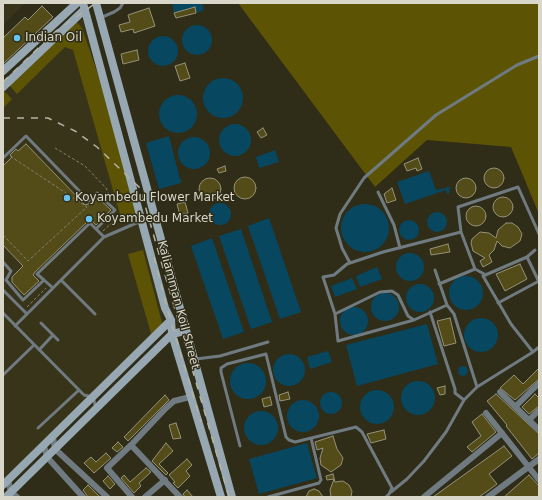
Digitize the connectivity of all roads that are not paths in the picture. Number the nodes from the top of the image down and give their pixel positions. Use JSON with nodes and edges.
{"nodes":[{"id":1,"x":77,"y":3,"type":"edge"},
{"id":2,"x":96,"y":3,"type":"edge"},
{"id":3,"x":123,"y":3,"type":"edge"},
{"id":4,"x":84,"y":6,"type":"edge"},
{"id":5,"x":100,"y":18,"type":"junction"},
{"id":6,"x":539,"y":56,"type":"edge"},
{"id":7,"x":4,"y":69,"type":"edge"},
{"id":8,"x":13,"y":77,"type":"junction"},
{"id":9,"x":4,"y":84,"type":"edge"},
{"id":10,"x":3,"y":158,"type":"edge"},
{"id":11,"x":378,"y":192,"type":"dead end"},
{"id":12,"x":143,"y":220,"type":"junction"},
{"id":13,"x":96,"y":229,"type":"junction"},
{"id":14,"x":461,"y":232,"type":"junction"},
{"id":15,"x":539,"y":234,"type":"edge"},
{"id":16,"x":104,"y":237,"type":"junction"},
{"id":17,"x":400,"y":248,"type":"junction"},
{"id":18,"x":535,"y":250,"type":"dead end"},
{"id":19,"x":526,"y":257,"type":"junction"},
{"id":20,"x":3,"y":262,"type":"edge"},
{"id":21,"x":350,"y":263,"type":"junction"},
{"id":22,"x":475,"y":269,"type":"junction"},
{"id":23,"x":435,"y":270,"type":"dead end"},
{"id":24,"x":486,"y":275,"type":"junction"},
{"id":25,"x":44,"y":280,"type":"junction"},
{"id":26,"x":61,"y":280,"type":"junction"},
{"id":27,"x":539,"y":282,"type":"edge"},
{"id":28,"x":440,"y":284,"type":"junction"},
{"id":29,"x":53,"y":288,"type":"junction"},
{"id":30,"x":3,"y":290,"type":"edge"},
{"id":31,"x":498,"y":303,"type":"junction"},
{"id":32,"x":447,"y":305,"type":"junction"},
{"id":33,"x":430,"y":312,"type":"junction"},
{"id":34,"x":3,"y":313,"type":"edge"},
{"id":35,"x":27,"y":314,"type":"junction"},
{"id":36,"x":95,"y":314,"type":"dead end"},
{"id":37,"x":335,"y":314,"type":"junction"},
{"id":38,"x":171,"y":320,"type":"junction"},
{"id":39,"x":414,"y":320,"type":"junction"},
{"id":40,"x":183,"y":322,"type":"junction"},
{"id":41,"x":41,"y":323,"type":"dead end"},
{"id":42,"x":16,"y":326,"type":"junction"},
{"id":43,"x":185,"y":331,"type":"junction"},
{"id":44,"x":172,"y":334,"type":"junction"},
{"id":45,"x":53,"y":335,"type":"junction"},
{"id":46,"x":58,"y":340,"type":"dead end"},
{"id":47,"x":268,"y":342,"type":"dead end"},
{"id":48,"x":34,"y":345,"type":"junction"},
{"id":49,"x":539,"y":347,"type":"edge"},
{"id":50,"x":39,"y":350,"type":"junction"},
{"id":51,"x":533,"y":352,"type":"junction"},
{"id":52,"x":194,"y":360,"type":"junction"},
{"id":53,"x":3,"y":375,"type":"edge"},
{"id":54,"x":539,"y":383,"type":"edge"},
{"id":55,"x":477,"y":387,"type":"junction"},
{"id":56,"x":79,"y":390,"type":"junction"},
{"id":57,"x":500,"y":392,"type":"dead end"},
{"id":58,"x":93,"y":397,"type":"junction"},
{"id":59,"x":190,"y":398,"type":"junction"},
{"id":60,"x":464,"y":400,"type":"junction"},
{"id":61,"x":515,"y":407,"type":"junction"},
{"id":62,"x":96,"y":408,"type":"junction"},
{"id":63,"x":539,"y":410,"type":"edge"},
{"id":64,"x":486,"y":413,"type":"dead end"},
{"id":65,"x":529,"y":420,"type":"junction"},
{"id":66,"x":38,"y":428,"type":"dead end"},
{"id":67,"x":539,"y":430,"type":"edge"},
{"id":68,"x":502,"y":433,"type":"junction"},
{"id":69,"x":53,"y":437,"type":"junction"},
{"id":70,"x":311,"y":438,"type":"junction"},
{"id":71,"x":130,"y":445,"type":"junction"},
{"id":72,"x":44,"y":446,"type":"junction"},
{"id":73,"x":240,"y":446,"type":"dead end"},
{"id":74,"x":55,"y":449,"type":"junction"},
{"id":75,"x":47,"y":457,"type":"junction"},
{"id":76,"x":539,"y":459,"type":"edge"},
{"id":77,"x":528,"y":466,"type":"junction"},
{"id":78,"x":165,"y":480,"type":"junction"},
{"id":79,"x":539,"y":480,"type":"edge"},
{"id":80,"x":6,"y":483,"type":"edge"},
{"id":81,"x":390,"y":492,"type":"junction"},
{"id":82,"x":11,"y":495,"type":"edge"},
{"id":83,"x":83,"y":497,"type":"edge"},
{"id":84,"x":107,"y":497,"type":"edge"},
{"id":85,"x":132,"y":497,"type":"edge"},
{"id":86,"x":146,"y":497,"type":"edge"},
{"id":87,"x":180,"y":497,"type":"edge"},
{"id":88,"x":221,"y":497,"type":"edge"},
{"id":89,"x":232,"y":497,"type":"edge"},
{"id":90,"x":268,"y":497,"type":"edge"},
{"id":91,"x":386,"y":497,"type":"edge"},
{"id":92,"x":425,"y":497,"type":"edge"},
{"id":93,"x":488,"y":497,"type":"edge"}],
"edges":[{"from":1,"to":7,"type":"main road"},
{"from":2,"to":5,"type":"main road","name":"Kaliamman Koil Street"},
{"from":3,"to":5,"type":"lane"},
{"from":4,"to":8,"type":"main road"},
{"from":4,"to":12,"type":"main road","name":"Kaliamman Koil Street"},
{"from":5,"to":40,"type":"main road","name":"Kaliamman Koil Street"},
{"from":6,"to":21,"type":"lane"},
{"from":7,"to":8,"type":"lane"},
{"from":8,"to":9,"type":"main road"},
{"from":10,"to":13,"type":"lane"},
{"from":11,"to":17,"type":"lane"},
{"from":12,"to":16,"type":"lane"},
{"from":12,"to":38,"type":"main road","name":"Kaliamman Koil Street"},
{"from":13,"to":16,"type":"lane"},
{"from":13,"to":25,"type":"lane"},
{"from":14,"to":15,"type":"lane"},
{"from":14,"to":17,"type":"lane"},
{"from":14,"to":22,"type":"lane"},
{"from":16,"to":26,"type":"lane"},
{"from":17,"to":21,"type":"lane"},
{"from":18,"to":19,"type":"lane"},
{"from":19,"to":24,"type":"lane"},
{"from":19,"to":27,"type":"lane"},
{"from":20,"to":25,"type":"lane"},
{"from":21,"to":37,"type":"lane"},
{"from":22,"to":24,"type":"lane"},
{"from":22,"to":28,"type":"lane"},
{"from":23,"to":28,"type":"lane"},
{"from":24,"to":31,"type":"lane"},
{"from":25,"to":29,"type":"lane"},
{"from":26,"to":29,"type":"lane"},
{"from":26,"to":36,"type":"lane"},
{"from":27,"to":31,"type":"lane"},
{"from":28,"to":32,"type":"lane"},
{"from":29,"to":35,"type":"lane"},
{"from":30,"to":35,"type":"lane"},
{"from":31,"to":51,"type":"lane"},
{"from":32,"to":33,"type":"lane"},
{"from":32,"to":55,"type":"lane"},
{"from":33,"to":39,"type":"lane"},
{"from":33,"to":60,"type":"lane"},
{"from":34,"to":42,"type":"lane"},
{"from":35,"to":42,"type":"lane"},
{"from":37,"to":39,"type":"lane"},
{"from":37,"to":39,"type":"lane"},
{"from":38,"to":40,"type":"main road"},
{"from":38,"to":44,"type":"main road","name":"Kaliamman Koil Street"},
{"from":38,"to":58,"type":"main road"},
{"from":40,"to":43,"type":"main road","name":"Kaliamman Koil Street"},
{"from":41,"to":45,"type":"lane"},
{"from":42,"to":48,"type":"lane"},
{"from":43,"to":44,"type":"main road"},
{"from":43,"to":52,"type":"main road","name":"Kaliamman Koil Street"},
{"from":44,"to":59,"type":"main road","name":"Kaliamman Koil Street"},
{"from":44,"to":62,"type":"main road"},
{"from":45,"to":46,"type":"lane"},
{"from":45,"to":50,"type":"lane"},
{"from":47,"to":52,"type":"lane"},
{"from":48,"to":50,"type":"lane"},
{"from":48,"to":53,"type":"lane"},
{"from":49,"to":51,"type":"lane"},
{"from":50,"to":56,"type":"lane"},
{"from":51,"to":55,"type":"lane"},
{"from":52,"to":89,"type":"main road","name":"Kaliamman Koil Street"},
{"from":54,"to":61,"type":"street"},
{"from":55,"to":60,"type":"lane"},
{"from":56,"to":58,"type":"lane"},
{"from":56,"to":66,"type":"lane"},
{"from":57,"to":61,"type":"street"},
{"from":58,"to":62,"type":"lane"},
{"from":58,"to":69,"type":"main road"},
{"from":59,"to":71,"type":"street"},
{"from":59,"to":88,"type":"main road","name":"Kaliamman Koil Street"},
{"from":60,"to":81,"type":"lane"},
{"from":61,"to":65,"type":"street"},
{"from":62,"to":74,"type":"main road"},
{"from":63,"to":65,"type":"street"},
{"from":64,"to":68,"type":"street"},
{"from":65,"to":67,"type":"street"},
{"from":68,"to":77,"type":"street"},
{"from":68,"to":92,"type":"street"},
{"from":69,"to":72,"type":"main road"},
{"from":69,"to":74,"type":"street"},
{"from":70,"to":73,"type":"lane"},
{"from":70,"to":81,"type":"lane"},
{"from":70,"to":90,"type":"lane"},
{"from":71,"to":78,"type":"street"},
{"from":71,"to":85,"type":"street"},
{"from":72,"to":75,"type":"street"},
{"from":72,"to":80,"type":"main road"},
{"from":74,"to":75,"type":"main road"},
{"from":74,"to":84,"type":"street"},
{"from":75,"to":82,"type":"main road"},
{"from":75,"to":83,"type":"street"},
{"from":76,"to":77,"type":"street"},
{"from":77,"to":79,"type":"street"},
{"from":77,"to":93,"type":"street"},
{"from":78,"to":86,"type":"street"},
{"from":78,"to":87,"type":"street"},
{"from":80,"to":82,"type":"street"},
{"from":81,"to":91,"type":"lane"}]}
